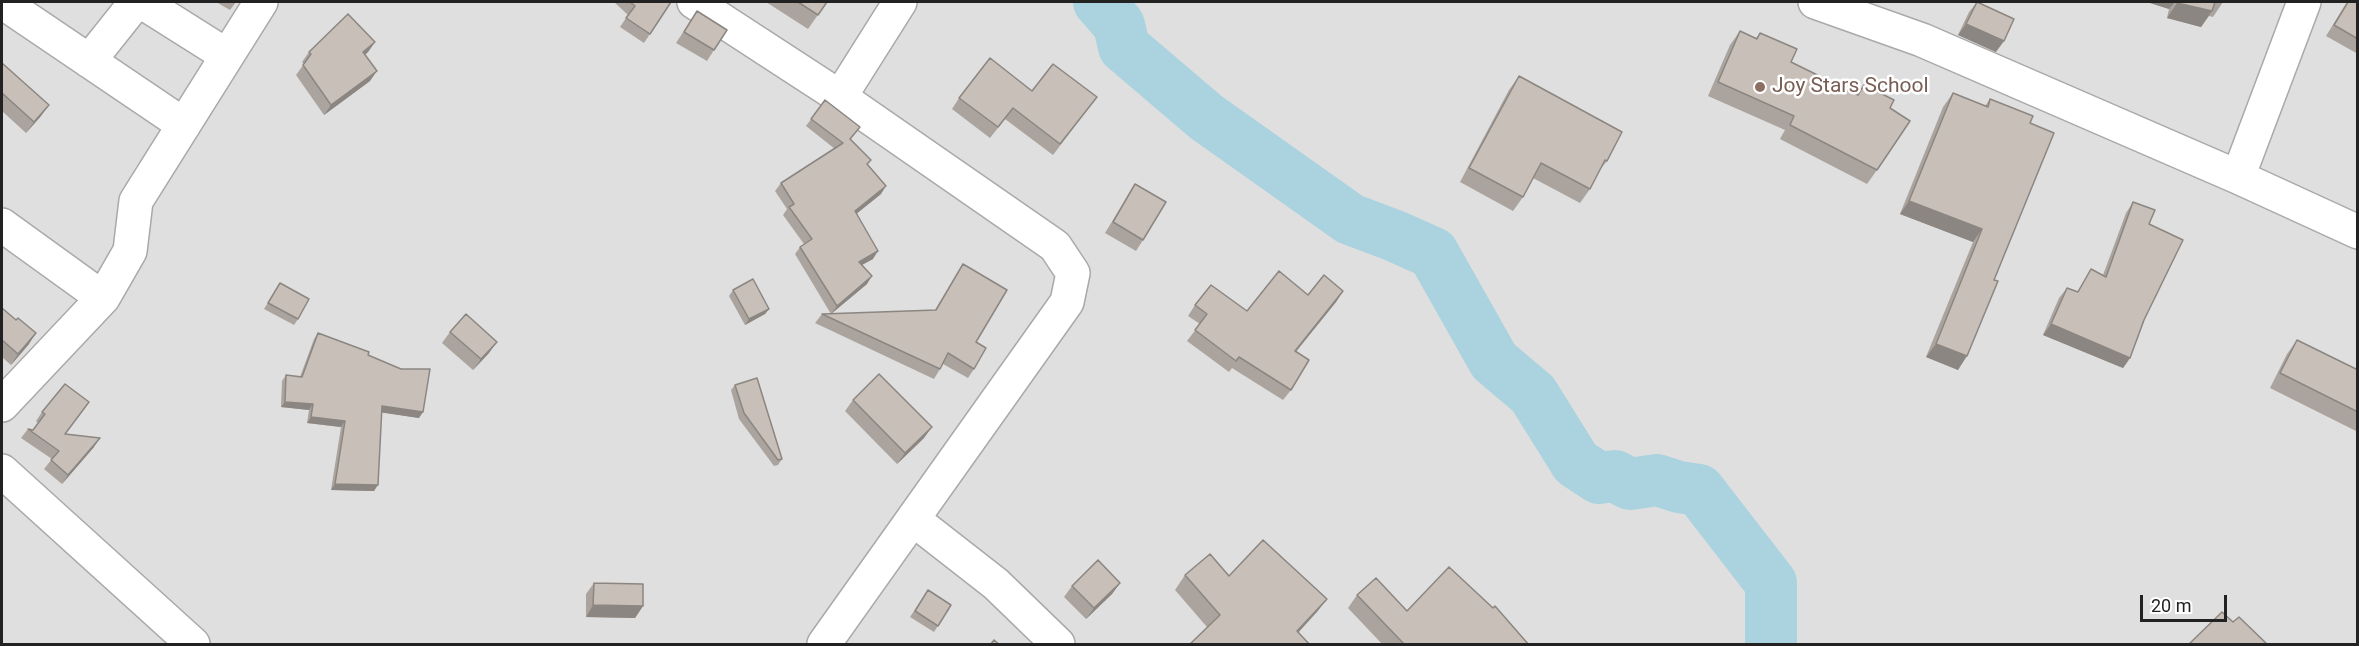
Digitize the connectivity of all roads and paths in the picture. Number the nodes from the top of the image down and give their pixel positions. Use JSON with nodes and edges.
{"nodes":[{"id":1,"x":2,"y":2,"type":"edge"},
{"id":2,"x":136,"y":2,"type":"edge"},
{"id":3,"x":142,"y":2,"type":"edge"},
{"id":4,"x":261,"y":2,"type":"edge"},
{"id":5,"x":694,"y":2,"type":"edge"},
{"id":6,"x":900,"y":2,"type":"edge"},
{"id":7,"x":1815,"y":2,"type":"edge"},
{"id":8,"x":2304,"y":2,"type":"edge"},
{"id":9,"x":226,"y":56,"type":"junction"},
{"id":10,"x":89,"y":61,"type":"junction"},
{"id":11,"x":840,"y":97,"type":"junction"},
{"id":12,"x":184,"y":125,"type":"junction"},
{"id":13,"x":2238,"y":177,"type":"junction"},
{"id":14,"x":2,"y":225,"type":"edge"},
{"id":15,"x":2358,"y":232,"type":"edge"},
{"id":16,"x":103,"y":298,"type":"junction"},
{"id":17,"x":2,"y":405,"type":"edge"},
{"id":18,"x":2,"y":471,"type":"edge"},
{"id":19,"x":914,"y":520,"type":"junction"},
{"id":20,"x":193,"y":645,"type":"edge"},
{"id":21,"x":824,"y":645,"type":"edge"},
{"id":22,"x":1058,"y":645,"type":"edge"}],
"edges":[{"from":1,"to":10,"type":"street"},
{"from":2,"to":10,"type":"street"},
{"from":3,"to":9,"type":"street"},
{"from":4,"to":9,"type":"street"},
{"from":5,"to":11,"type":"street"},
{"from":6,"to":11,"type":"street"},
{"from":7,"to":13,"type":"street"},
{"from":8,"to":13,"type":"street"},
{"from":9,"to":12,"type":"street"},
{"from":10,"to":12,"type":"street"},
{"from":11,"to":19,"type":"street"},
{"from":12,"to":16,"type":"street"},
{"from":13,"to":15,"type":"street"},
{"from":14,"to":16,"type":"street"},
{"from":16,"to":17,"type":"street"},
{"from":18,"to":20,"type":"street"},
{"from":19,"to":21,"type":"street"},
{"from":19,"to":22,"type":"street"}]}
